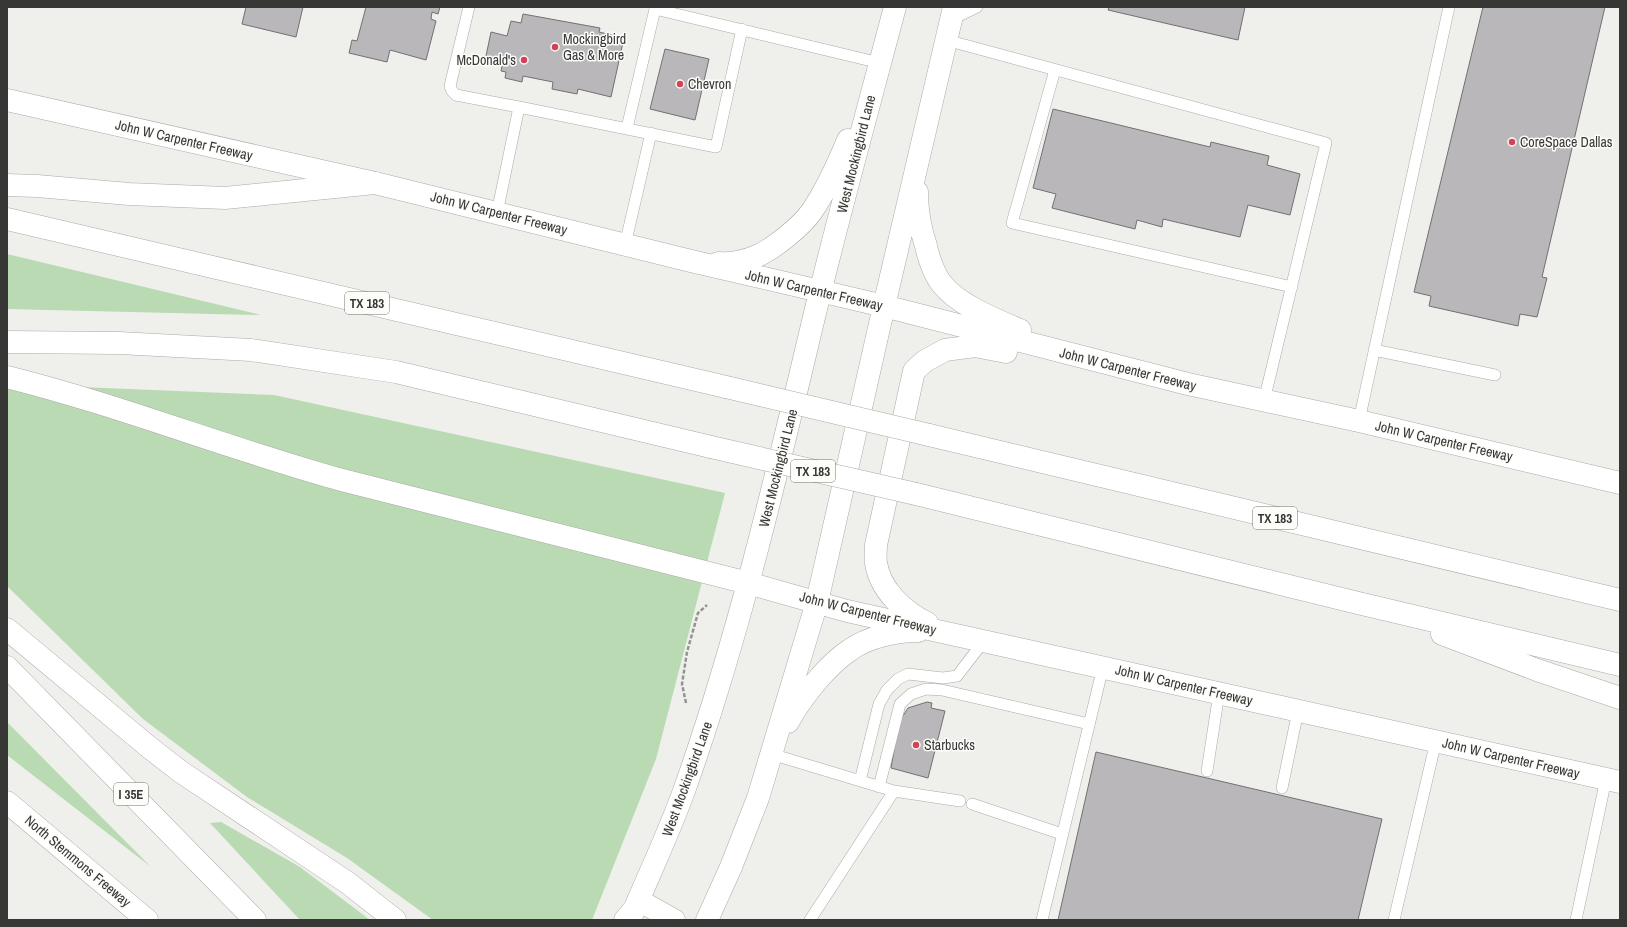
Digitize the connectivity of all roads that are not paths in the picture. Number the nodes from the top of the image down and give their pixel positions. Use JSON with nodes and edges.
{"nodes":[{"id":1,"x":469,"y":7,"type":"edge"},
{"id":2,"x":895,"y":7,"type":"edge"},
{"id":3,"x":977,"y":7,"type":"edge"},
{"id":4,"x":1449,"y":7,"type":"edge"},
{"id":5,"x":652,"y":8,"type":"edge"},
{"id":6,"x":953,"y":13,"type":"edge"},
{"id":7,"x":742,"y":29,"type":"junction"},
{"id":8,"x":946,"y":40,"type":"junction"},
{"id":9,"x":1055,"y":70,"type":"junction"},
{"id":10,"x":877,"y":73,"type":"junction"},
{"id":11,"x":7,"y":100,"type":"edge"},
{"id":12,"x":519,"y":107,"type":"junction"},
{"id":13,"x":627,"y":128,"type":"junction"},
{"id":14,"x":651,"y":133,"type":"junction"},
{"id":15,"x":917,"y":164,"type":"junction"},
{"id":16,"x":375,"y":182,"type":"junction"},
{"id":17,"x":7,"y":185,"type":"edge"},
{"id":18,"x":497,"y":213,"type":"junction"},
{"id":19,"x":7,"y":219,"type":"edge"},
{"id":20,"x":625,"y":245,"type":"junction"},
{"id":21,"x":691,"y":261,"type":"junction"},
{"id":22,"x":1292,"y":287,"type":"junction"},
{"id":23,"x":820,"y":292,"type":"junction"},
{"id":24,"x":884,"y":306,"type":"junction"},
{"id":25,"x":7,"y":342,"type":"edge"},
{"id":26,"x":1374,"y":350,"type":"junction"},
{"id":27,"x":1093,"y":360,"type":"junction"},
{"id":28,"x":1495,"y":375,"type":"dead end"},
{"id":29,"x":7,"y":377,"type":"edge"},
{"id":30,"x":1264,"y":401,"type":"junction"},
{"id":31,"x":1359,"y":421,"type":"junction"},
{"id":32,"x":1620,"y":483,"type":"edge"},
{"id":33,"x":1518,"y":576,"type":"junction"},
{"id":34,"x":748,"y":583,"type":"junction"},
{"id":35,"x":1620,"y":589,"type":"edge"},
{"id":36,"x":1620,"y":600,"type":"edge"},
{"id":37,"x":817,"y":602,"type":"junction"},
{"id":38,"x":1358,"y":603,"type":"junction"},
{"id":39,"x":7,"y":629,"type":"edge"},
{"id":40,"x":943,"y":632,"type":"junction"},
{"id":41,"x":984,"y":640,"type":"junction"},
{"id":42,"x":1620,"y":665,"type":"edge"},
{"id":43,"x":7,"y":667,"type":"edge"},
{"id":44,"x":1102,"y":667,"type":"junction"},
{"id":45,"x":1219,"y":693,"type":"junction"},
{"id":46,"x":1620,"y":698,"type":"edge"},
{"id":47,"x":1298,"y":711,"type":"junction"},
{"id":48,"x":1089,"y":724,"type":"junction"},
{"id":49,"x":1436,"y":742,"type":"junction"},
{"id":50,"x":771,"y":754,"type":"junction"},
{"id":51,"x":1207,"y":771,"type":"dead end"},
{"id":52,"x":860,"y":781,"type":"junction"},
{"id":53,"x":1613,"y":781,"type":"edge"},
{"id":54,"x":879,"y":787,"type":"junction"},
{"id":55,"x":1282,"y":788,"type":"dead end"},
{"id":56,"x":894,"y":791,"type":"junction"},
{"id":57,"x":960,"y":801,"type":"dead end"},
{"id":58,"x":7,"y":802,"type":"edge"},
{"id":59,"x":972,"y":804,"type":"dead end"},
{"id":60,"x":1062,"y":834,"type":"junction"},
{"id":61,"x":632,"y":912,"type":"edge"},
{"id":62,"x":147,"y":920,"type":"edge"},
{"id":63,"x":255,"y":920,"type":"edge"},
{"id":64,"x":395,"y":920,"type":"edge"},
{"id":65,"x":674,"y":920,"type":"edge"},
{"id":66,"x":707,"y":920,"type":"edge"},
{"id":67,"x":810,"y":920,"type":"edge"},
{"id":68,"x":1042,"y":920,"type":"edge"},
{"id":69,"x":1394,"y":920,"type":"edge"},
{"id":70,"x":1576,"y":920,"type":"edge"}],
"edges":[{"from":1,"to":12,"type":"lane"},
{"from":2,"to":10,"type":"main road","name":"West Mockingbird Lane"},
{"from":3,"to":6,"type":"lane"},
{"from":4,"to":26,"type":"lane"},
{"from":5,"to":7,"type":"lane"},
{"from":5,"to":13,"type":"lane"},
{"from":6,"to":8,"type":"main road"},
{"from":7,"to":10,"type":"lane"},
{"from":7,"to":14,"type":"lane"},
{"from":8,"to":9,"type":"lane"},
{"from":8,"to":15,"type":"main road"},
{"from":9,"to":22,"type":"lane"},
{"from":9,"to":22,"type":"lane"},
{"from":10,"to":21,"type":"main road"},
{"from":10,"to":23,"type":"main road","name":"West Mockingbird Lane"},
{"from":11,"to":16,"type":"main road","name":"John W Carpenter Freeway"},
{"from":12,"to":13,"type":"lane"},
{"from":12,"to":18,"type":"lane"},
{"from":13,"to":14,"type":"lane"},
{"from":14,"to":20,"type":"lane"},
{"from":15,"to":24,"type":"main road"},
{"from":15,"to":27,"type":"main road"},
{"from":16,"to":17,"type":"main road"},
{"from":16,"to":18,"type":"main road","name":"John W Carpenter Freeway"},
{"from":18,"to":20,"type":"main road","name":"John W Carpenter Freeway"},
{"from":19,"to":33,"type":"main road","number":"TX 183","bridge":true},
{"from":20,"to":21,"type":"main road","name":"John W Carpenter Freeway"},
{"from":21,"to":23,"type":"main road","name":"John W Carpenter Freeway"},
{"from":22,"to":30,"type":"lane"},
{"from":23,"to":24,"type":"main road","name":"John W Carpenter Freeway"},
{"from":23,"to":34,"type":"main road","name":"West Mockingbird Lane"},
{"from":24,"to":27,"type":"main road","name":"John W Carpenter Freeway"},
{"from":24,"to":37,"type":"main road"},
{"from":25,"to":38,"type":"main road","number":"TX 183","bridge":true},
{"from":26,"to":28,"type":"lane"},
{"from":26,"to":31,"type":"lane"},
{"from":27,"to":30,"type":"main road","name":"John W Carpenter Freeway"},
{"from":27,"to":40,"type":"main road"},
{"from":29,"to":34,"type":"main road","name":"John W Carpenter Freeway"},
{"from":30,"to":31,"type":"main road","name":"John W Carpenter Freeway"},
{"from":31,"to":32,"type":"main road","name":"John W Carpenter Freeway"},
{"from":33,"to":35,"type":"main road"},
{"from":33,"to":36,"type":"main road","number":"TX 183"},
{"from":34,"to":37,"type":"main road","name":"John W Carpenter Freeway"},
{"from":34,"to":61,"type":"main road","name":"West Mockingbird Lane"},
{"from":37,"to":40,"type":"main road","name":"John W Carpenter Freeway"},
{"from":37,"to":50,"type":"main road"},
{"from":38,"to":42,"type":"main road","number":"TX 183"},
{"from":38,"to":46,"type":"main road"},
{"from":39,"to":64,"type":"main road"},
{"from":40,"to":41,"type":"main road","name":"John W Carpenter Freeway"},
{"from":40,"to":50,"type":"main road"},
{"from":41,"to":44,"type":"main road","name":"John W Carpenter Freeway"},
{"from":41,"to":52,"type":"lane"},
{"from":43,"to":63,"type":"main road","number":"I 35E"},
{"from":44,"to":45,"type":"main road","name":"John W Carpenter Freeway"},
{"from":44,"to":48,"type":"lane"},
{"from":45,"to":47,"type":"main road","name":"John W Carpenter Freeway"},
{"from":45,"to":51,"type":"lane"},
{"from":47,"to":49,"type":"main road","name":"John W Carpenter Freeway"},
{"from":47,"to":55,"type":"lane"},
{"from":48,"to":54,"type":"lane"},
{"from":48,"to":60,"type":"lane"},
{"from":49,"to":53,"type":"main road","name":"John W Carpenter Freeway"},
{"from":49,"to":69,"type":"lane"},
{"from":50,"to":52,"type":"lane"},
{"from":50,"to":66,"type":"main road"},
{"from":52,"to":54,"type":"lane"},
{"from":53,"to":70,"type":"lane"},
{"from":54,"to":56,"type":"lane"},
{"from":56,"to":57,"type":"lane"},
{"from":56,"to":67,"type":"lane"},
{"from":58,"to":62,"type":"main road","name":"North Stemmons Freeway"},
{"from":59,"to":60,"type":"lane"},
{"from":60,"to":68,"type":"lane"},
{"from":61,"to":65,"type":"main road"}]}
